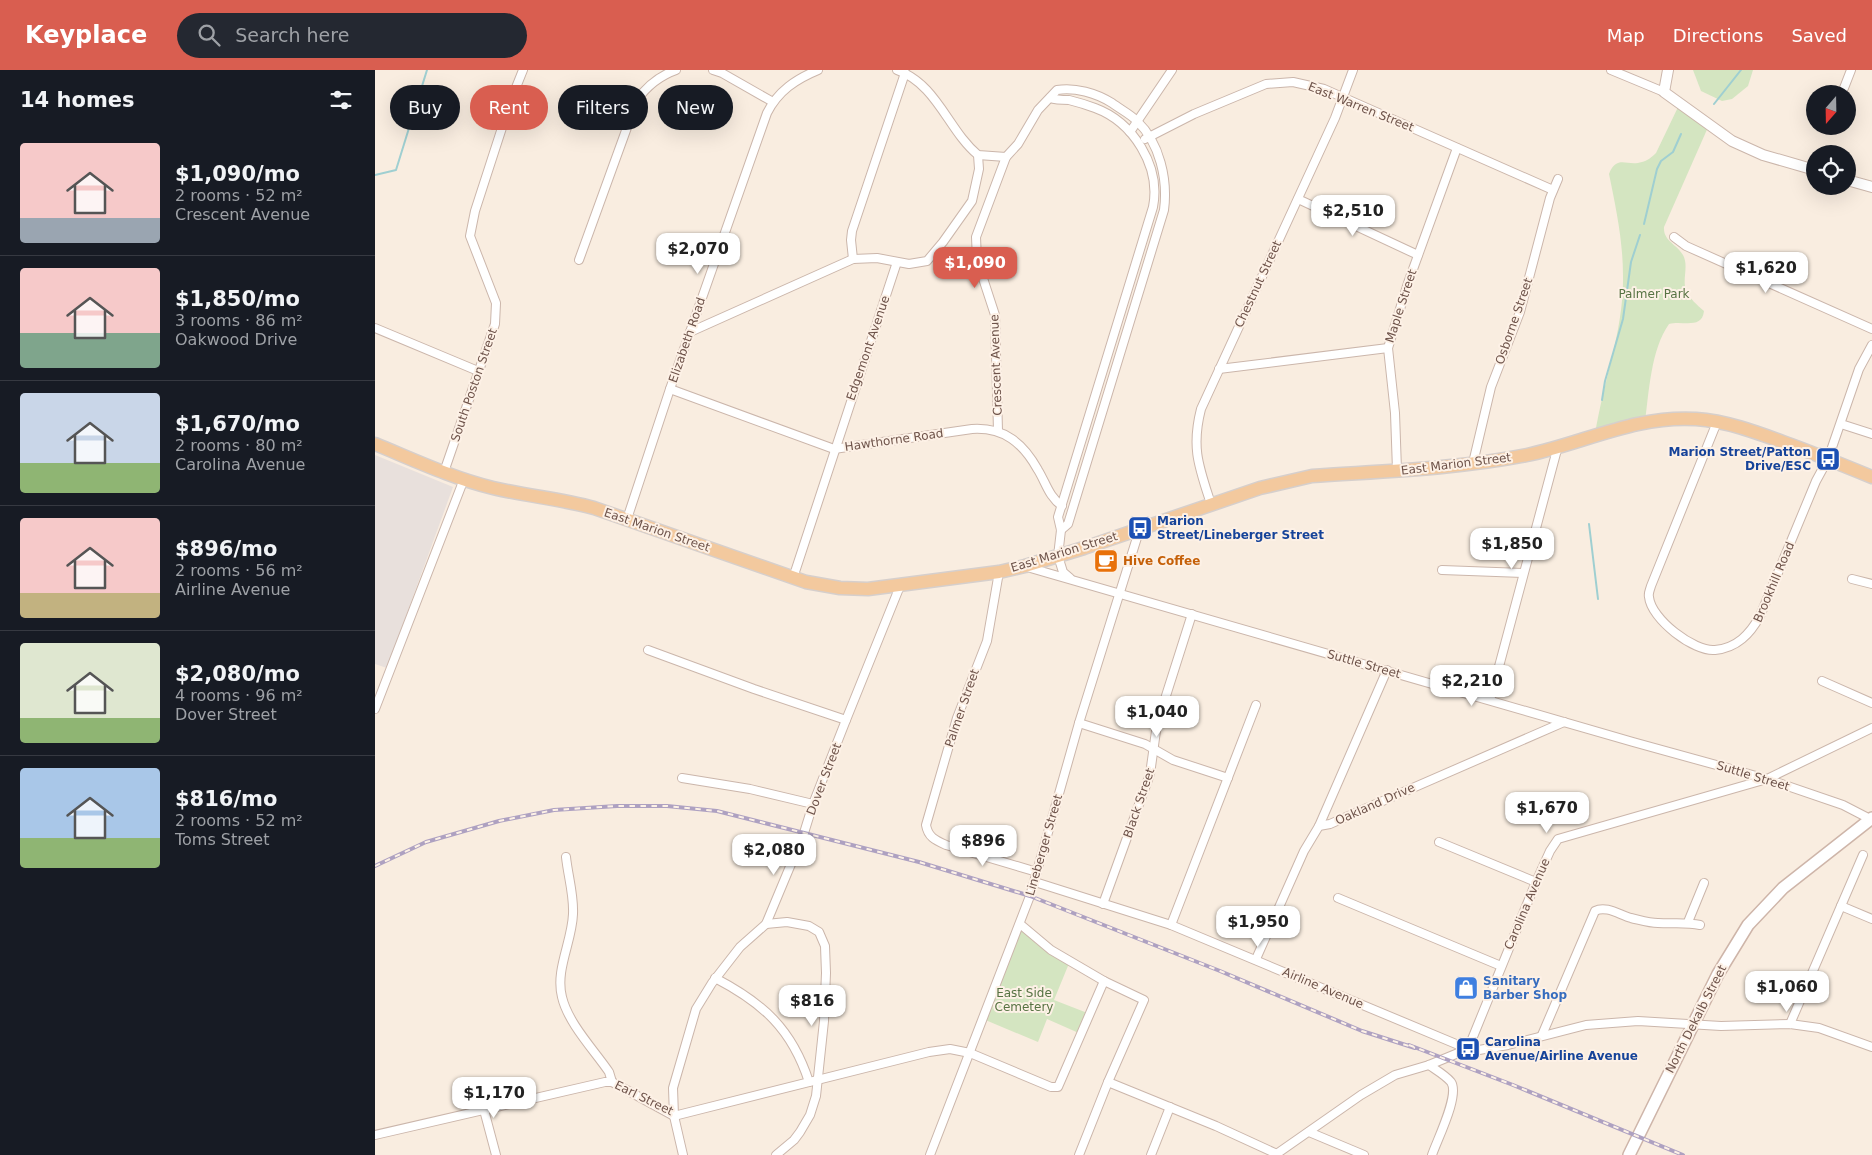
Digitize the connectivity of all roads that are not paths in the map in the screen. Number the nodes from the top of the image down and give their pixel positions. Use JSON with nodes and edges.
{"nodes":[{"id":1,"x":523,"y":70,"type":"edge"},
{"id":2,"x":676,"y":70,"type":"edge"},
{"id":3,"x":713,"y":70,"type":"edge"},
{"id":4,"x":818,"y":70,"type":"edge"},
{"id":5,"x":1172,"y":70,"type":"edge"},
{"id":6,"x":1353,"y":70,"type":"edge"},
{"id":7,"x":1611,"y":70,"type":"edge"},
{"id":8,"x":1669,"y":70,"type":"edge"},
{"id":9,"x":1851,"y":70,"type":"edge"},
{"id":10,"x":901,"y":72,"type":"edge"},
{"id":11,"x":1846,"y":85,"type":"edge"},
{"id":12,"x":1664,"y":92,"type":"junction"},
{"id":13,"x":1050,"y":98,"type":"junction"},
{"id":14,"x":1343,"y":98,"type":"junction"},
{"id":15,"x":773,"y":102,"type":"junction"},
{"id":16,"x":1137,"y":121,"type":"junction"},
{"id":17,"x":1130,"y":132,"type":"junction"},
{"id":18,"x":1149,"y":137,"type":"junction"},
{"id":19,"x":1139,"y":143,"type":"junction"},
{"id":20,"x":1457,"y":148,"type":"junction"},
{"id":21,"x":977,"y":155,"type":"junction"},
{"id":22,"x":1006,"y":157,"type":"junction"},
{"id":23,"x":1806,"y":167,"type":"edge"},
{"id":24,"x":1558,"y":178,"type":"dead end"},
{"id":25,"x":1856,"y":183,"type":"edge"},
{"id":26,"x":1872,"y":187,"type":"edge"},
{"id":27,"x":1553,"y":190,"type":"junction"},
{"id":28,"x":1298,"y":199,"type":"junction"},
{"id":29,"x":1674,"y":237,"type":"dead end"},
{"id":30,"x":1139,"y":254,"type":"junction"},
{"id":31,"x":1418,"y":255,"type":"junction"},
{"id":32,"x":1149,"y":257,"type":"junction"},
{"id":33,"x":853,"y":259,"type":"junction"},
{"id":34,"x":579,"y":260,"type":"dead end"},
{"id":35,"x":897,"y":262,"type":"junction"},
{"id":36,"x":375,"y":328,"type":"edge"},
{"id":37,"x":1872,"y":329,"type":"edge"},
{"id":38,"x":690,"y":332,"type":"junction"},
{"id":39,"x":1872,"y":345,"type":"edge"},
{"id":40,"x":1388,"y":348,"type":"junction"},
{"id":41,"x":1219,"y":369,"type":"junction"},
{"id":42,"x":478,"y":371,"type":"junction"},
{"id":43,"x":1100,"y":382,"type":"junction"},
{"id":44,"x":1110,"y":386,"type":"junction"},
{"id":45,"x":670,"y":389,"type":"junction"},
{"id":46,"x":1717,"y":422,"type":"junction"},
{"id":47,"x":1841,"y":424,"type":"junction"},
{"id":48,"x":998,"y":431,"type":"junction"},
{"id":49,"x":1872,"y":434,"type":"edge"},
{"id":50,"x":375,"y":444,"type":"edge"},
{"id":51,"x":1557,"y":446,"type":"junction"},
{"id":52,"x":834,"y":449,"type":"junction"},
{"id":53,"x":1828,"y":459,"type":"junction"},
{"id":54,"x":1473,"y":463,"type":"junction"},
{"id":55,"x":1397,"y":470,"type":"junction"},
{"id":56,"x":444,"y":472,"type":"junction"},
{"id":57,"x":1872,"y":477,"type":"edge"},
{"id":58,"x":464,"y":479,"type":"junction"},
{"id":59,"x":1211,"y":504,"type":"junction"},
{"id":60,"x":1062,"y":506,"type":"junction"},
{"id":61,"x":627,"y":520,"type":"junction"},
{"id":62,"x":1140,"y":528,"type":"junction"},
{"id":63,"x":1061,"y":530,"type":"junction"},
{"id":64,"x":1058,"y":556,"type":"junction"},
{"id":65,"x":1025,"y":566,"type":"junction"},
{"id":66,"x":1441,"y":570,"type":"dead end"},
{"id":67,"x":999,"y":572,"type":"junction"},
{"id":68,"x":1523,"y":573,"type":"junction"},
{"id":69,"x":793,"y":578,"type":"junction"},
{"id":70,"x":1074,"y":580,"type":"junction"},
{"id":71,"x":1853,"y":580,"type":"dead end"},
{"id":72,"x":1872,"y":584,"type":"edge"},
{"id":73,"x":900,"y":586,"type":"junction"},
{"id":74,"x":1119,"y":592,"type":"junction"},
{"id":75,"x":1192,"y":614,"type":"junction"},
{"id":76,"x":647,"y":650,"type":"dead end"},
{"id":77,"x":1387,"y":670,"type":"junction"},
{"id":78,"x":1822,"y":681,"type":"dead end"},
{"id":79,"x":1490,"y":700,"type":"junction"},
{"id":80,"x":1872,"y":703,"type":"edge"},
{"id":81,"x":1256,"y":705,"type":"dead end"},
{"id":82,"x":375,"y":710,"type":"edge"},
{"id":83,"x":846,"y":720,"type":"junction"},
{"id":84,"x":1564,"y":722,"type":"junction"},
{"id":85,"x":1079,"y":723,"type":"junction"},
{"id":86,"x":1872,"y":728,"type":"edge"},
{"id":87,"x":1154,"y":749,"type":"junction"},
{"id":88,"x":682,"y":778,"type":"dead end"},
{"id":89,"x":1228,"y":778,"type":"junction"},
{"id":90,"x":1767,"y":778,"type":"junction"},
{"id":91,"x":813,"y":804,"type":"junction"},
{"id":92,"x":1871,"y":819,"type":"edge"},
{"id":93,"x":1319,"y":826,"type":"junction"},
{"id":94,"x":1439,"y":842,"type":"dead end"},
{"id":95,"x":1863,"y":854,"type":"dead end"},
{"id":96,"x":566,"y":857,"type":"dead end"},
{"id":97,"x":1037,"y":872,"type":"junction"},
{"id":98,"x":1035,"y":882,"type":"junction"},
{"id":99,"x":1536,"y":882,"type":"junction"},
{"id":100,"x":1703,"y":884,"type":"dead end"},
{"id":101,"x":1338,"y":898,"type":"dead end"},
{"id":102,"x":1103,"y":904,"type":"junction"},
{"id":103,"x":1841,"y":906,"type":"junction"},
{"id":104,"x":1872,"y":919,"type":"edge"},
{"id":105,"x":1688,"y":922,"type":"junction"},
{"id":106,"x":766,"y":924,"type":"junction"},
{"id":107,"x":1020,"y":924,"type":"junction"},
{"id":108,"x":1171,"y":925,"type":"junction"},
{"id":109,"x":1701,"y":925,"type":"dead end"},
{"id":110,"x":1256,"y":959,"type":"junction"},
{"id":111,"x":1501,"y":966,"type":"junction"},
{"id":112,"x":715,"y":978,"type":"junction"},
{"id":113,"x":1104,"y":981,"type":"junction"},
{"id":114,"x":1693,"y":1024,"type":"junction"},
{"id":115,"x":1790,"y":1024,"type":"junction"},
{"id":116,"x":1542,"y":1036,"type":"junction"},
{"id":117,"x":1872,"y":1047,"type":"edge"},
{"id":118,"x":1468,"y":1049,"type":"junction"},
{"id":119,"x":970,"y":1053,"type":"junction"},
{"id":120,"x":1429,"y":1065,"type":"junction"},
{"id":121,"x":817,"y":1080,"type":"junction"},
{"id":122,"x":612,"y":1082,"type":"junction"},
{"id":123,"x":809,"y":1082,"type":"junction"},
{"id":124,"x":1108,"y":1082,"type":"junction"},
{"id":125,"x":1170,"y":1107,"type":"junction"},
{"id":126,"x":484,"y":1110,"type":"junction"},
{"id":127,"x":674,"y":1116,"type":"junction"},
{"id":128,"x":1309,"y":1132,"type":"junction"},
{"id":129,"x":375,"y":1135,"type":"edge"},
{"id":130,"x":1276,"y":1154,"type":"edge"},
{"id":131,"x":495,"y":1155,"type":"edge"},
{"id":132,"x":683,"y":1155,"type":"edge"},
{"id":133,"x":776,"y":1155,"type":"edge"},
{"id":134,"x":929,"y":1155,"type":"edge"},
{"id":135,"x":1079,"y":1155,"type":"edge"},
{"id":136,"x":1151,"y":1155,"type":"edge"},
{"id":137,"x":1364,"y":1155,"type":"edge"},
{"id":138,"x":1432,"y":1155,"type":"edge"},
{"id":139,"x":1629,"y":1155,"type":"edge"}],
"edges":[{"from":1,"to":42,"type":"street","name":"South Poston Street"},
{"from":2,"to":34,"type":"street"},
{"from":3,"to":15,"type":"street"},
{"from":4,"to":15,"type":"street","name":"Elizabeth Road"},
{"from":5,"to":16,"type":"street"},
{"from":6,"to":14,"type":"street","name":"Chestnut Street"},
{"from":7,"to":12,"type":"street"},
{"from":8,"to":12,"type":"street"},
{"from":9,"to":11,"type":"street"},
{"from":10,"to":21,"type":"street"},
{"from":10,"to":33,"type":"street"},
{"from":12,"to":23,"type":"street"},
{"from":13,"to":16,"type":"street"},
{"from":13,"to":17,"type":"street"},
{"from":13,"to":22,"type":"street","name":"Crescent Avenue"},
{"from":14,"to":18,"type":"street","name":"East Warren Street"},
{"from":14,"to":20,"type":"street","name":"East Warren Street"},
{"from":14,"to":28,"type":"street","name":"Chestnut Street"},
{"from":15,"to":38,"type":"street","name":"Elizabeth Road"},
{"from":16,"to":17,"type":"street"},
{"from":16,"to":18,"type":"street"},
{"from":17,"to":19,"type":"street"},
{"from":18,"to":19,"type":"street","name":"East Warren Street"},
{"from":18,"to":32,"type":"street"},
{"from":19,"to":30,"type":"street"},
{"from":20,"to":27,"type":"street","name":"East Warren Street"},
{"from":20,"to":31,"type":"street","name":"Maple Street"},
{"from":21,"to":22,"type":"street"},
{"from":21,"to":35,"type":"street"},
{"from":22,"to":48,"type":"street","name":"Crescent Avenue"},
{"from":24,"to":27,"type":"street","name":"Osborne Street"},
{"from":25,"to":26,"type":"street"},
{"from":27,"to":54,"type":"street","name":"Osborne Street"},
{"from":28,"to":31,"type":"street"},
{"from":28,"to":41,"type":"street","name":"Chestnut Street"},
{"from":29,"to":37,"type":"street"},
{"from":30,"to":32,"type":"street"},
{"from":30,"to":43,"type":"street"},
{"from":31,"to":40,"type":"street","name":"Maple Street"},
{"from":32,"to":44,"type":"street"},
{"from":33,"to":35,"type":"street"},
{"from":33,"to":38,"type":"street"},
{"from":35,"to":52,"type":"street","name":"Edgemont Avenue"},
{"from":36,"to":42,"type":"street"},
{"from":38,"to":45,"type":"street","name":"Elizabeth Road"},
{"from":39,"to":47,"type":"street","name":"Brookhill Road"},
{"from":40,"to":41,"type":"street"},
{"from":40,"to":55,"type":"street","name":"Maple Street"},
{"from":41,"to":59,"type":"street","name":"Chestnut Street"},
{"from":42,"to":56,"type":"street","name":"South Poston Street"},
{"from":43,"to":44,"type":"street"},
{"from":43,"to":60,"type":"street"},
{"from":44,"to":63,"type":"street"},
{"from":45,"to":52,"type":"street","name":"Hawthorne Road"},
{"from":45,"to":61,"type":"street","name":"Elizabeth Road"},
{"from":46,"to":51,"type":"main road","name":"East Marion Street"},
{"from":46,"to":53,"type":"main road","name":"East Marion Street"},
{"from":46,"to":53,"type":"street","name":"Brookhill Road"},
{"from":47,"to":49,"type":"street"},
{"from":47,"to":53,"type":"street","name":"Brookhill Road"},
{"from":48,"to":52,"type":"street","name":"Hawthorne Road"},
{"from":48,"to":60,"type":"street"},
{"from":50,"to":56,"type":"main road","name":"East Marion Street"},
{"from":51,"to":54,"type":"main road","name":"East Marion Street"},
{"from":51,"to":68,"type":"street"},
{"from":52,"to":69,"type":"street","name":"Edgemont Avenue"},
{"from":53,"to":57,"type":"main road","name":"East Marion Street"},
{"from":54,"to":55,"type":"main road","name":"East Marion Street"},
{"from":55,"to":59,"type":"main road","name":"East Marion Street"},
{"from":56,"to":58,"type":"main road","name":"East Marion Street"},
{"from":58,"to":61,"type":"main road","name":"East Marion Street"},
{"from":58,"to":82,"type":"street"},
{"from":59,"to":62,"type":"main road","name":"East Marion Street"},
{"from":60,"to":63,"type":"street"},
{"from":61,"to":69,"type":"main road","name":"East Marion Street"},
{"from":62,"to":64,"type":"main road","name":"East Marion Street"},
{"from":62,"to":74,"type":"street","name":"Lineberger Street"},
{"from":63,"to":64,"type":"street"},
{"from":64,"to":65,"type":"main road","name":"East Marion Street"},
{"from":64,"to":70,"type":"street"},
{"from":65,"to":67,"type":"main road","name":"East Marion Street"},
{"from":65,"to":70,"type":"street","name":"Suttle Street"},
{"from":66,"to":68,"type":"street"},
{"from":67,"to":73,"type":"main road","name":"East Marion Street"},
{"from":67,"to":97,"type":"street","name":"Palmer Street"},
{"from":68,"to":79,"type":"street"},
{"from":69,"to":73,"type":"main road","name":"East Marion Street"},
{"from":70,"to":74,"type":"street","name":"Suttle Street"},
{"from":71,"to":72,"type":"street"},
{"from":73,"to":83,"type":"street","name":"Dover Street"},
{"from":74,"to":75,"type":"street","name":"Suttle Street"},
{"from":74,"to":85,"type":"street","name":"Lineberger Street"},
{"from":75,"to":77,"type":"street","name":"Suttle Street"},
{"from":75,"to":87,"type":"street","name":"Black Street"},
{"from":76,"to":83,"type":"street"},
{"from":77,"to":79,"type":"street","name":"Suttle Street"},
{"from":77,"to":93,"type":"street"},
{"from":78,"to":80,"type":"street"},
{"from":79,"to":84,"type":"street","name":"Suttle Street"},
{"from":81,"to":89,"type":"street"},
{"from":83,"to":91,"type":"street","name":"Dover Street"},
{"from":84,"to":90,"type":"street","name":"Suttle Street"},
{"from":84,"to":93,"type":"street","name":"Oakland Drive"},
{"from":85,"to":87,"type":"street"},
{"from":85,"to":97,"type":"street","name":"Lineberger Street"},
{"from":86,"to":90,"type":"street","name":"Carolina Avenue"},
{"from":87,"to":89,"type":"street"},
{"from":87,"to":102,"type":"street","name":"Black Street"},
{"from":88,"to":91,"type":"street"},
{"from":89,"to":108,"type":"street"},
{"from":90,"to":92,"type":"street","name":"Suttle Street"},
{"from":90,"to":99,"type":"street","name":"Carolina Avenue"},
{"from":91,"to":106,"type":"street","name":"Dover Street"},
{"from":92,"to":114,"type":"main road","name":"North Dekalb Street"},
{"from":93,"to":110,"type":"street","name":"Oakland Drive"},
{"from":94,"to":99,"type":"street"},
{"from":95,"to":103,"type":"street"},
{"from":96,"to":122,"type":"street"},
{"from":97,"to":98,"type":"street","name":"Lineberger Street"},
{"from":98,"to":102,"type":"street","name":"Airline Avenue"},
{"from":98,"to":107,"type":"street","name":"Lineberger Street"},
{"from":99,"to":111,"type":"street","name":"Carolina Avenue"},
{"from":100,"to":105,"type":"street"},
{"from":101,"to":111,"type":"street"},
{"from":102,"to":108,"type":"street","name":"Airline Avenue"},
{"from":103,"to":104,"type":"street"},
{"from":103,"to":115,"type":"street"},
{"from":105,"to":109,"type":"street"},
{"from":105,"to":116,"type":"street"},
{"from":106,"to":112,"type":"street","name":"Dover Street"},
{"from":106,"to":121,"type":"street"},
{"from":107,"to":113,"type":"street"},
{"from":107,"to":119,"type":"street","name":"Lineberger Street"},
{"from":108,"to":110,"type":"street","name":"Airline Avenue"},
{"from":110,"to":118,"type":"street","name":"Airline Avenue"},
{"from":111,"to":118,"type":"street","name":"Carolina Avenue"},
{"from":112,"to":123,"type":"street"},
{"from":112,"to":127,"type":"street","name":"Dover Street"},
{"from":113,"to":119,"type":"street","name":"Earl Street"},
{"from":113,"to":124,"type":"street"},
{"from":114,"to":115,"type":"street"},
{"from":114,"to":116,"type":"street"},
{"from":114,"to":139,"type":"main road","name":"North Dekalb Street"},
{"from":115,"to":117,"type":"street"},
{"from":116,"to":118,"type":"street"},
{"from":118,"to":120,"type":"street"},
{"from":119,"to":121,"type":"street","name":"Earl Street"},
{"from":119,"to":134,"type":"street","name":"Lineberger Street"},
{"from":120,"to":128,"type":"street"},
{"from":120,"to":138,"type":"street"},
{"from":121,"to":123,"type":"street","name":"Earl Street"},
{"from":121,"to":133,"type":"street"},
{"from":122,"to":126,"type":"street","name":"Earl Street"},
{"from":122,"to":127,"type":"street","name":"Earl Street"},
{"from":123,"to":127,"type":"street","name":"Earl Street"},
{"from":124,"to":125,"type":"street"},
{"from":124,"to":135,"type":"street"},
{"from":125,"to":130,"type":"street"},
{"from":125,"to":136,"type":"street"},
{"from":126,"to":129,"type":"street","name":"Earl Street"},
{"from":126,"to":131,"type":"street"},
{"from":127,"to":132,"type":"street","name":"Dover Street"},
{"from":128,"to":130,"type":"street"},
{"from":128,"to":137,"type":"street"}]}
